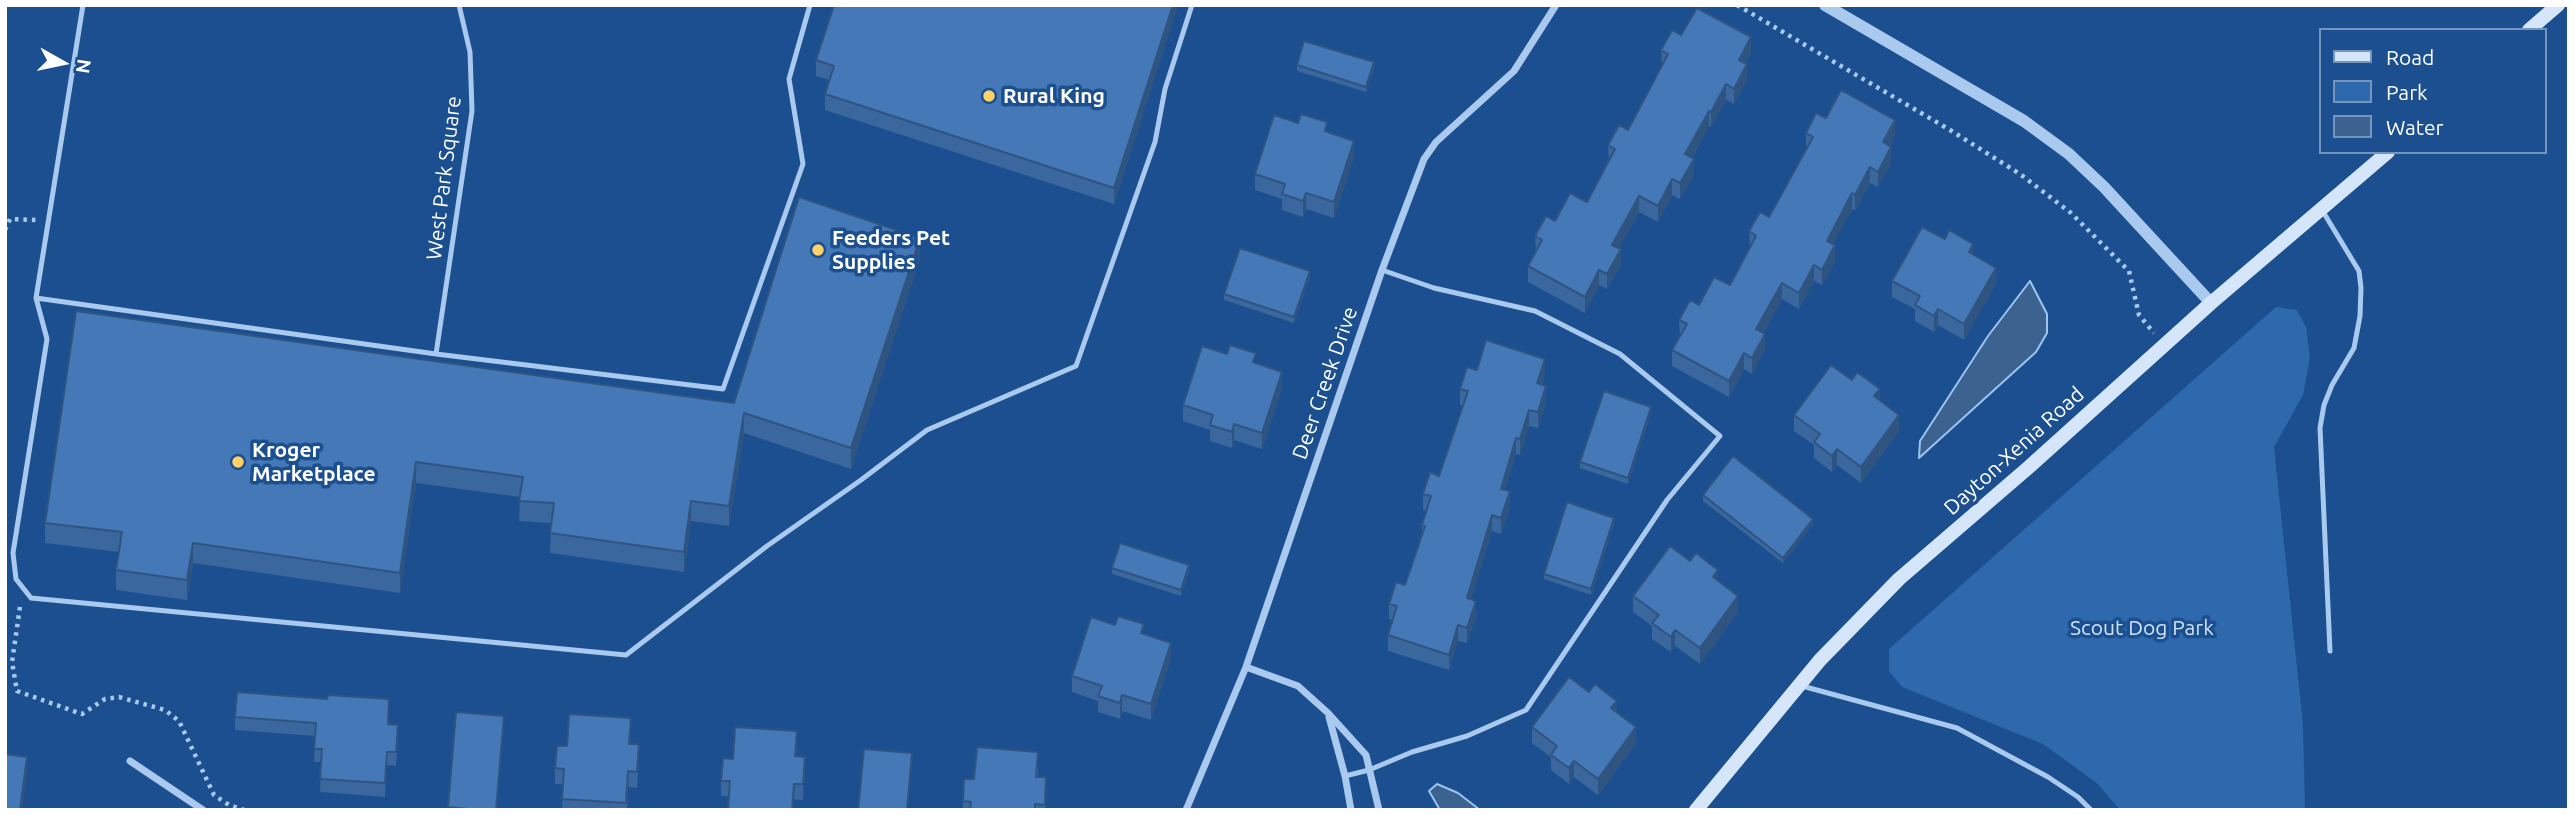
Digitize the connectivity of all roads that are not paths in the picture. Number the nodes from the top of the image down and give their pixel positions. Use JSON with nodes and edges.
{"nodes":[{"id":1,"x":83,"y":5,"type":"edge"},
{"id":2,"x":459,"y":5,"type":"edge"},
{"id":3,"x":810,"y":5,"type":"edge"},
{"id":4,"x":1192,"y":5,"type":"edge"},
{"id":5,"x":1556,"y":5,"type":"edge"},
{"id":6,"x":1825,"y":5,"type":"edge"},
{"id":7,"x":2558,"y":5,"type":"edge"},
{"id":8,"x":2531,"y":28,"type":"edge"},
{"id":9,"x":2386,"y":154,"type":"edge"},
{"id":10,"x":2322,"y":210,"type":"junction"},
{"id":11,"x":1382,"y":270,"type":"junction"},
{"id":12,"x":36,"y":298,"type":"junction"},
{"id":13,"x":2211,"y":303,"type":"junction"},
{"id":14,"x":436,"y":354,"type":"junction"},
{"id":15,"x":2330,"y":651,"type":"dead end"},
{"id":16,"x":1246,"y":667,"type":"junction"},
{"id":17,"x":1799,"y":685,"type":"junction"},
{"id":18,"x":1328,"y":713,"type":"junction"},
{"id":19,"x":130,"y":761,"type":"dead end"},
{"id":20,"x":1369,"y":770,"type":"junction"},
{"id":21,"x":1345,"y":776,"type":"junction"},
{"id":22,"x":203,"y":810,"type":"edge"},
{"id":23,"x":1186,"y":810,"type":"edge"},
{"id":24,"x":1351,"y":810,"type":"edge"},
{"id":25,"x":1379,"y":810,"type":"edge"},
{"id":26,"x":1696,"y":810,"type":"edge"},
{"id":27,"x":2091,"y":810,"type":"edge"}],
"edges":[{"from":1,"to":12,"type":"lane"},
{"from":2,"to":14,"type":"lane","name":"West Park Square"},
{"from":3,"to":14,"type":"lane"},
{"from":4,"to":12,"type":"lane"},
{"from":5,"to":11,"type":"street","name":"Deer Creek Drive"},
{"from":6,"to":13,"type":"street"},
{"from":7,"to":8,"type":"main road"},
{"from":9,"to":10,"type":"main road","name":"Dayton-Xenia Road"},
{"from":10,"to":13,"type":"main road","name":"Dayton-Xenia Road"},
{"from":10,"to":15,"type":"lane"},
{"from":11,"to":16,"type":"street","name":"Deer Creek Drive"},
{"from":11,"to":20,"type":"lane"},
{"from":12,"to":14,"type":"lane"},
{"from":13,"to":17,"type":"main road","name":"Dayton-Xenia Road"},
{"from":16,"to":18,"type":"street"},
{"from":16,"to":23,"type":"street","name":"Deer Creek Drive"},
{"from":17,"to":26,"type":"main road","name":"Dayton-Xenia Road"},
{"from":17,"to":27,"type":"lane"},
{"from":18,"to":20,"type":"street"},
{"from":18,"to":21,"type":"street"},
{"from":19,"to":22,"type":"street"},
{"from":20,"to":21,"type":"lane"},
{"from":20,"to":25,"type":"street"},
{"from":21,"to":24,"type":"street"}]}
